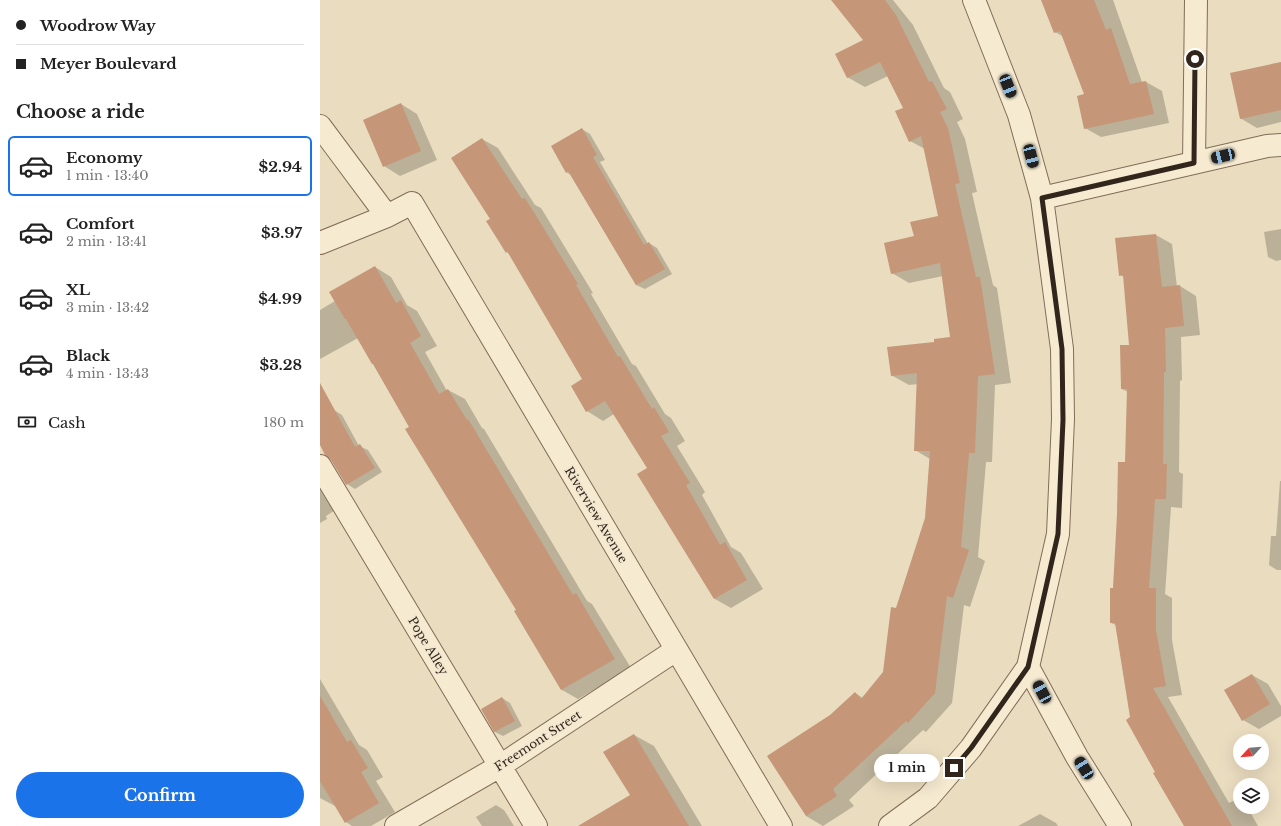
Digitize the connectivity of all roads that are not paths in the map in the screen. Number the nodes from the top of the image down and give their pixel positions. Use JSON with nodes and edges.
{"nodes":[{"id":1,"x":974,"y":0,"type":"edge"},
{"id":2,"x":1196,"y":0,"type":"edge"},
{"id":3,"x":320,"y":126,"type":"edge"},
{"id":4,"x":1281,"y":146,"type":"edge"},
{"id":5,"x":1194,"y":163,"type":"junction"},
{"id":6,"x":1042,"y":198,"type":"junction"},
{"id":7,"x":387,"y":216,"type":"junction"},
{"id":8,"x":320,"y":243,"type":"edge"},
{"id":9,"x":320,"y":466,"type":"edge"},
{"id":10,"x":676,"y":650,"type":"junction"},
{"id":11,"x":1028,"y":667,"type":"junction"},
{"id":12,"x":500,"y":766,"type":"junction"},
{"id":13,"x":396,"y":826,"type":"edge"},
{"id":14,"x":536,"y":826,"type":"edge"},
{"id":15,"x":781,"y":826,"type":"edge"},
{"id":16,"x":890,"y":826,"type":"edge"},
{"id":17,"x":1120,"y":826,"type":"edge"}],
"edges":[{"from":1,"to":6,"type":"street"},
{"from":2,"to":5,"type":"street"},
{"from":3,"to":7,"type":"street"},
{"from":4,"to":5,"type":"street"},
{"from":5,"to":6,"type":"street"},
{"from":6,"to":11,"type":"street"},
{"from":7,"to":8,"type":"street"},
{"from":7,"to":10,"type":"street","name":"Riverview Avenue"},
{"from":9,"to":12,"type":"street","name":"Pope Alley"},
{"from":10,"to":12,"type":"street","name":"Freemont Street"},
{"from":10,"to":15,"type":"street","name":"Riverview Avenue"},
{"from":11,"to":16,"type":"street"},
{"from":11,"to":17,"type":"street"},
{"from":12,"to":13,"type":"street","name":"Freemont Street"},
{"from":12,"to":14,"type":"street","name":"Pope Alley"}]}
